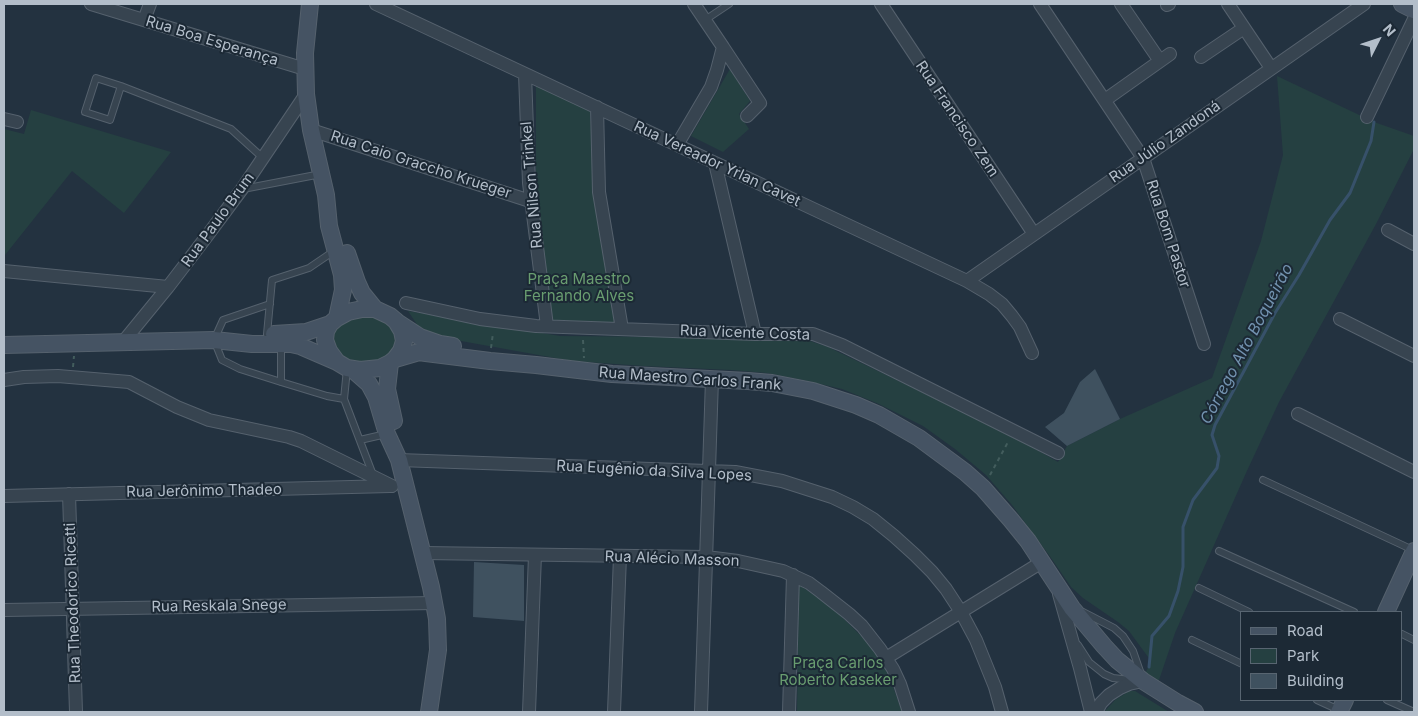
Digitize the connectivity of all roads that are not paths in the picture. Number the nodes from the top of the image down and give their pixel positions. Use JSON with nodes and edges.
{"nodes":[{"id":1,"x":91,"y":4,"type":"edge"},
{"id":2,"x":150,"y":4,"type":"edge"},
{"id":3,"x":310,"y":4,"type":"edge"},
{"id":4,"x":376,"y":4,"type":"edge"},
{"id":5,"x":694,"y":4,"type":"edge"},
{"id":6,"x":729,"y":4,"type":"edge"},
{"id":7,"x":881,"y":4,"type":"edge"},
{"id":8,"x":1040,"y":4,"type":"edge"},
{"id":9,"x":1122,"y":4,"type":"edge"},
{"id":10,"x":1228,"y":4,"type":"edge"},
{"id":11,"x":1364,"y":4,"type":"edge"},
{"id":12,"x":1402,"y":4,"type":"edge"},
{"id":13,"x":1414,"y":10,"type":"edge"},
{"id":14,"x":1414,"y":18,"type":"edge"},
{"id":15,"x":144,"y":20,"type":"junction"},
{"id":16,"x":705,"y":20,"type":"junction"},
{"id":17,"x":1244,"y":28,"type":"junction"},
{"id":18,"x":723,"y":47,"type":"junction"},
{"id":19,"x":1201,"y":57,"type":"dead end"},
{"id":20,"x":1271,"y":68,"type":"junction"},
{"id":21,"x":305,"y":69,"type":"junction"},
{"id":22,"x":526,"y":74,"type":"junction"},
{"id":23,"x":121,"y":86,"type":"junction"},
{"id":24,"x":306,"y":94,"type":"junction"},
{"id":25,"x":1104,"y":100,"type":"junction"},
{"id":26,"x":597,"y":107,"type":"junction"},
{"id":27,"x":747,"y":116,"type":"dead end"},
{"id":28,"x":1368,"y":117,"type":"dead end"},
{"id":29,"x":4,"y":119,"type":"edge"},
{"id":30,"x":17,"y":122,"type":"dead end"},
{"id":31,"x":311,"y":130,"type":"junction"},
{"id":32,"x":677,"y":145,"type":"junction"},
{"id":33,"x":263,"y":158,"type":"junction"},
{"id":34,"x":1143,"y":158,"type":"junction"},
{"id":35,"x":715,"y":162,"type":"junction"},
{"id":36,"x":321,"y":174,"type":"junction"},
{"id":37,"x":242,"y":189,"type":"junction"},
{"id":38,"x":326,"y":195,"type":"junction"},
{"id":39,"x":530,"y":201,"type":"junction"},
{"id":40,"x":1388,"y":230,"type":"dead end"},
{"id":41,"x":1034,"y":234,"type":"junction"},
{"id":42,"x":1414,"y":244,"type":"edge"},
{"id":43,"x":335,"y":250,"type":"junction"},
{"id":44,"x":4,"y":271,"type":"edge"},
{"id":45,"x":967,"y":281,"type":"junction"},
{"id":46,"x":168,"y":288,"type":"junction"},
{"id":47,"x":406,"y":303,"type":"dead end"},
{"id":48,"x":270,"y":304,"type":"junction"},
{"id":49,"x":375,"y":309,"type":"junction"},
{"id":50,"x":1340,"y":320,"type":"dead end"},
{"id":51,"x":334,"y":321,"type":"junction"},
{"id":52,"x":396,"y":321,"type":"junction"},
{"id":53,"x":547,"y":326,"type":"junction"},
{"id":54,"x":622,"y":329,"type":"junction"},
{"id":55,"x":267,"y":334,"type":"junction"},
{"id":56,"x":755,"y":334,"type":"junction"},
{"id":57,"x":214,"y":340,"type":"junction"},
{"id":58,"x":123,"y":342,"type":"junction"},
{"id":59,"x":281,"y":344,"type":"junction"},
{"id":60,"x":1204,"y":344,"type":"dead end"},
{"id":61,"x":4,"y":345,"type":"edge"},
{"id":62,"x":1032,"y":353,"type":"dead end"},
{"id":63,"x":1414,"y":356,"type":"edge"},
{"id":64,"x":392,"y":361,"type":"junction"},
{"id":65,"x":536,"y":365,"type":"junction"},
{"id":66,"x":345,"y":366,"type":"junction"},
{"id":67,"x":712,"y":379,"type":"junction"},
{"id":68,"x":4,"y":380,"type":"edge"},
{"id":69,"x":281,"y":382,"type":"junction"},
{"id":70,"x":344,"y":399,"type":"junction"},
{"id":71,"x":1298,"y":414,"type":"dead end"},
{"id":72,"x":387,"y":434,"type":"junction"},
{"id":73,"x":360,"y":440,"type":"junction"},
{"id":74,"x":1058,"y":453,"type":"dead end"},
{"id":75,"x":399,"y":460,"type":"junction"},
{"id":76,"x":709,"y":471,"type":"junction"},
{"id":77,"x":1414,"y":472,"type":"edge"},
{"id":78,"x":373,"y":477,"type":"junction"},
{"id":79,"x":1263,"y":480,"type":"dead end"},
{"id":80,"x":399,"y":486,"type":"junction"},
{"id":81,"x":69,"y":494,"type":"junction"},
{"id":82,"x":4,"y":496,"type":"edge"},
{"id":83,"x":1219,"y":551,"type":"dead end"},
{"id":84,"x":1414,"y":551,"type":"edge"},
{"id":85,"x":423,"y":553,"type":"junction"},
{"id":86,"x":535,"y":555,"type":"junction"},
{"id":87,"x":620,"y":556,"type":"junction"},
{"id":88,"x":706,"y":557,"type":"junction"},
{"id":89,"x":1042,"y":562,"type":"junction"},
{"id":90,"x":1411,"y":569,"type":"edge"},
{"id":91,"x":793,"y":575,"type":"junction"},
{"id":92,"x":1056,"y":584,"type":"junction"},
{"id":93,"x":1199,"y":588,"type":"dead end"},
{"id":94,"x":435,"y":603,"type":"junction"},
{"id":95,"x":73,"y":608,"type":"junction"},
{"id":96,"x":4,"y":610,"type":"edge"},
{"id":97,"x":1247,"y":611,"type":"edge"},
{"id":98,"x":1352,"y":611,"type":"edge"},
{"id":99,"x":1387,"y":611,"type":"edge"},
{"id":100,"x":962,"y":612,"type":"junction"},
{"id":101,"x":1070,"y":634,"type":"junction"},
{"id":102,"x":1192,"y":640,"type":"dead end"},
{"id":103,"x":886,"y":658,"type":"junction"},
{"id":104,"x":1240,"y":663,"type":"edge"},
{"id":105,"x":1143,"y":681,"type":"junction"},
{"id":106,"x":1320,"y":701,"type":"edge"},
{"id":107,"x":1389,"y":701,"type":"edge"},
{"id":108,"x":1342,"y":708,"type":"edge"},
{"id":109,"x":76,"y":712,"type":"edge"},
{"id":110,"x":429,"y":712,"type":"edge"},
{"id":111,"x":529,"y":712,"type":"edge"},
{"id":112,"x":614,"y":712,"type":"edge"},
{"id":113,"x":701,"y":712,"type":"edge"},
{"id":114,"x":789,"y":712,"type":"edge"},
{"id":115,"x":910,"y":712,"type":"edge"},
{"id":116,"x":1002,"y":712,"type":"edge"},
{"id":117,"x":1091,"y":712,"type":"edge"},
{"id":118,"x":1096,"y":712,"type":"edge"},
{"id":119,"x":1195,"y":712,"type":"edge"},
{"id":120,"x":1414,"y":712,"type":"edge"}],
"edges":[{"from":1,"to":15,"type":"street","name":"Rua Boa Esperança"},
{"from":2,"to":15,"type":"street"},
{"from":3,"to":21,"type":"main road"},
{"from":4,"to":22,"type":"street","name":"Rua Vereador Yrlan Cavet"},
{"from":5,"to":16,"type":"street"},
{"from":6,"to":16,"type":"lane"},
{"from":7,"to":41,"type":"street","name":"Rua Francisco Zem"},
{"from":8,"to":25,"type":"street","name":"Rua Bom Pastor"},
{"from":9,"to":25,"type":"street"},
{"from":10,"to":17,"type":"street"},
{"from":11,"to":20,"type":"street","name":"Rua Júlio Zandoná"},
{"from":12,"to":13,"type":"main road"},
{"from":14,"to":28,"type":"street"},
{"from":15,"to":21,"type":"street","name":"Rua Boa Esperança"},
{"from":16,"to":18,"type":"street"},
{"from":17,"to":19,"type":"street"},
{"from":17,"to":20,"type":"street"},
{"from":18,"to":27,"type":"street"},
{"from":18,"to":32,"type":"street"},
{"from":20,"to":34,"type":"street","name":"Rua Júlio Zandoná"},
{"from":21,"to":24,"type":"main road"},
{"from":22,"to":26,"type":"street","name":"Rua Vereador Yrlan Cavet"},
{"from":22,"to":39,"type":"street","name":"Rua Nilson Trinkel"},
{"from":23,"to":23,"type":"lane"},
{"from":23,"to":33,"type":"lane"},
{"from":24,"to":31,"type":"main road"},
{"from":24,"to":33,"type":"street","name":"Rua Paulo Brum"},
{"from":25,"to":34,"type":"street","name":"Rua Bom Pastor"},
{"from":26,"to":32,"type":"street","name":"Rua Vereador Yrlan Cavet"},
{"from":26,"to":54,"type":"street"},
{"from":29,"to":30,"type":"street"},
{"from":31,"to":36,"type":"main road"},
{"from":31,"to":39,"type":"street","name":"Rua Caio Graccho Krueger"},
{"from":32,"to":35,"type":"street","name":"Rua Vereador Yrlan Cavet"},
{"from":33,"to":37,"type":"street","name":"Rua Paulo Brum"},
{"from":34,"to":41,"type":"street","name":"Rua Júlio Zandoná"},
{"from":34,"to":60,"type":"street","name":"Rua Bom Pastor"},
{"from":35,"to":45,"type":"street","name":"Rua Vereador Yrlan Cavet"},
{"from":35,"to":56,"type":"street"},
{"from":36,"to":37,"type":"lane"},
{"from":36,"to":38,"type":"main road"},
{"from":37,"to":46,"type":"street","name":"Rua Paulo Brum"},
{"from":38,"to":43,"type":"main road"},
{"from":38,"to":49,"type":"main road"},
{"from":39,"to":53,"type":"street","name":"Rua Nilson Trinkel"},
{"from":40,"to":42,"type":"street"},
{"from":41,"to":45,"type":"street","name":"Rua Júlio Zandoná"},
{"from":43,"to":48,"type":"lane"},
{"from":43,"to":51,"type":"main road"},
{"from":44,"to":46,"type":"street"},
{"from":45,"to":62,"type":"street","name":"Rua Vereador Yrlan Cavet"},
{"from":46,"to":58,"type":"street","name":"Rua Paulo Brum"},
{"from":47,"to":53,"type":"street","name":"Rua Vicente Costa"},
{"from":48,"to":55,"type":"lane"},
{"from":48,"to":57,"type":"lane"},
{"from":49,"to":51,"type":"main road"},
{"from":49,"to":52,"type":"main road"},
{"from":50,"to":63,"type":"street"},
{"from":51,"to":55,"type":"main road"},
{"from":51,"to":66,"type":"main road"},
{"from":52,"to":64,"type":"main road"},
{"from":52,"to":65,"type":"main road","name":"Rua Maestro Carlos Frank"},
{"from":53,"to":54,"type":"street","name":"Rua Vicente Costa"},
{"from":54,"to":56,"type":"street","name":"Rua Vicente Costa"},
{"from":55,"to":57,"type":"main road"},
{"from":56,"to":74,"type":"street","name":"Rua Vicente Costa"},
{"from":57,"to":58,"type":"main road"},
{"from":57,"to":59,"type":"main road"},
{"from":57,"to":69,"type":"lane"},
{"from":58,"to":61,"type":"main road"},
{"from":59,"to":66,"type":"main road"},
{"from":59,"to":69,"type":"lane"},
{"from":64,"to":65,"type":"main road","name":"Rua Maestro Carlos Frank"},
{"from":64,"to":66,"type":"main road"},
{"from":64,"to":75,"type":"main road"},
{"from":65,"to":67,"type":"main road","name":"Rua Maestro Carlos Frank"},
{"from":66,"to":70,"type":"lane"},
{"from":66,"to":72,"type":"main road"},
{"from":67,"to":76,"type":"street"},
{"from":67,"to":89,"type":"main road","name":"Rua Maestro Carlos Frank"},
{"from":68,"to":78,"type":"street"},
{"from":69,"to":70,"type":"lane"},
{"from":70,"to":73,"type":"lane"},
{"from":71,"to":77,"type":"street"},
{"from":72,"to":73,"type":"lane"},
{"from":72,"to":75,"type":"main road"},
{"from":73,"to":78,"type":"lane"},
{"from":75,"to":76,"type":"street","name":"Rua Eugênio da Silva Lopes"},
{"from":75,"to":80,"type":"main road"},
{"from":76,"to":88,"type":"street"},
{"from":76,"to":100,"type":"street","name":"Rua Eugênio da Silva Lopes"},
{"from":78,"to":80,"type":"street"},
{"from":79,"to":84,"type":"lane"},
{"from":80,"to":81,"type":"street","name":"Rua Jerônimo Thadeo"},
{"from":80,"to":85,"type":"main road"},
{"from":81,"to":82,"type":"street","name":"Rua Jerônimo Thadeo"},
{"from":81,"to":95,"type":"street","name":"Rua Theodorico Ricetti"},
{"from":83,"to":98,"type":"lane"},
{"from":84,"to":90,"type":"main road"},
{"from":85,"to":86,"type":"street","name":"Rua Alécio Masson"},
{"from":85,"to":94,"type":"main road"},
{"from":86,"to":87,"type":"street","name":"Rua Alécio Masson"},
{"from":86,"to":111,"type":"street"},
{"from":87,"to":88,"type":"street","name":"Rua Alécio Masson"},
{"from":87,"to":112,"type":"street"},
{"from":88,"to":91,"type":"street","name":"Rua Alécio Masson"},
{"from":88,"to":113,"type":"street"},
{"from":89,"to":92,"type":"main road","name":"Rua Maestro Carlos Frank"},
{"from":89,"to":100,"type":"street"},
{"from":90,"to":99,"type":"main road"},
{"from":91,"to":103,"type":"street","name":"Rua Alécio Masson"},
{"from":91,"to":114,"type":"street"},
{"from":92,"to":101,"type":"street"},
{"from":92,"to":105,"type":"main road","name":"Rua Maestro Carlos Frank"},
{"from":93,"to":97,"type":"lane"},
{"from":94,"to":95,"type":"street","name":"Rua Reskala Snege"},
{"from":94,"to":110,"type":"main road"},
{"from":95,"to":96,"type":"street","name":"Rua Reskala Snege"},
{"from":95,"to":109,"type":"street","name":"Rua Theodorico Ricetti"},
{"from":100,"to":103,"type":"street"},
{"from":100,"to":116,"type":"street","name":"Rua Eugênio da Silva Lopes"},
{"from":101,"to":105,"type":"lane"},
{"from":101,"to":117,"type":"street"},
{"from":102,"to":104,"type":"lane"},
{"from":103,"to":115,"type":"street","name":"Rua Alécio Masson"},
{"from":105,"to":118,"type":"street"},
{"from":105,"to":119,"type":"main road","name":"Rua Maestro Carlos Frank"},
{"from":106,"to":108,"type":"lane"},
{"from":107,"to":120,"type":"lane"}]}
